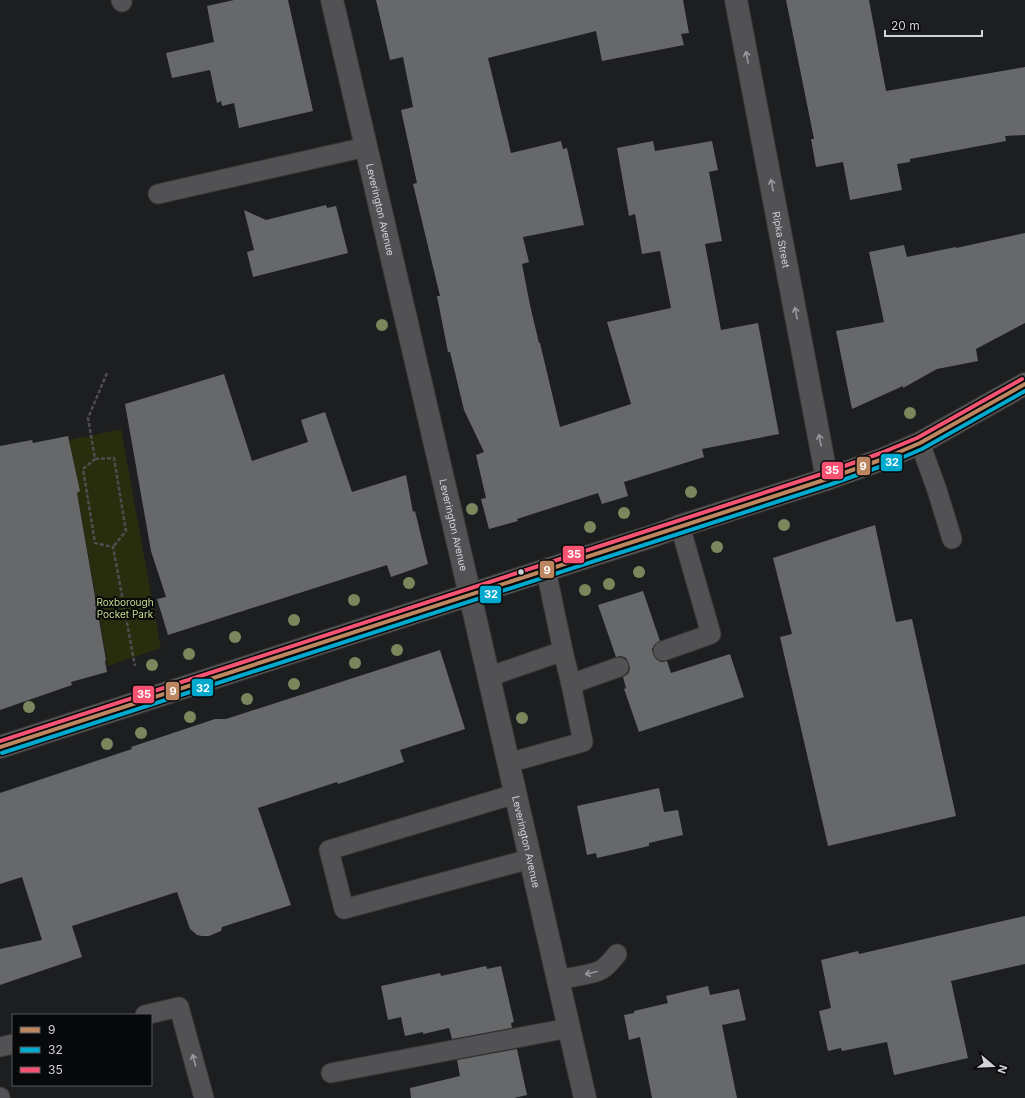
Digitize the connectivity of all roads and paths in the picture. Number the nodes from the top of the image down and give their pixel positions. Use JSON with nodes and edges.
{"nodes":[{"id":1,"x":332,"y":0,"type":"edge"},
{"id":2,"x":736,"y":0,"type":"edge"},
{"id":3,"x":366,"y":147,"type":"junction"},
{"id":4,"x":158,"y":194,"type":"dead end"},
{"id":5,"x":107,"y":373,"type":"dead end"},
{"id":6,"x":1025,"y":384,"type":"edge"},
{"id":7,"x":920,"y":443,"type":"junction"},
{"id":8,"x":95,"y":459,"type":"junction"},
{"id":9,"x":828,"y":479,"type":"junction"},
{"id":10,"x":680,"y":526,"type":"junction"},
{"id":11,"x":952,"y":539,"type":"dead end"},
{"id":12,"x":113,"y":548,"type":"junction"},
{"id":13,"x":546,"y":570,"type":"junction"},
{"id":14,"x":470,"y":595,"type":"junction"},
{"id":15,"x":563,"y":651,"type":"junction"},
{"id":16,"x":663,"y":651,"type":"dead end"},
{"id":17,"x":135,"y":666,"type":"dead end"},
{"id":18,"x":619,"y":666,"type":"dead end"},
{"id":19,"x":488,"y":677,"type":"junction"},
{"id":20,"x":571,"y":684,"type":"junction"},
{"id":21,"x":0,"y":747,"type":"edge"},
{"id":22,"x":508,"y":764,"type":"junction"},
{"id":23,"x":515,"y":794,"type":"junction"},
{"id":24,"x":530,"y":859,"type":"junction"},
{"id":25,"x":617,"y":954,"type":"dead end"},
{"id":26,"x":557,"y":980,"type":"junction"},
{"id":27,"x":149,"y":1014,"type":"edge"},
{"id":28,"x":569,"y":1028,"type":"junction"},
{"id":29,"x":12,"y":1044,"type":"edge"},
{"id":30,"x":0,"y":1047,"type":"edge"},
{"id":31,"x":331,"y":1073,"type":"dead end"},
{"id":32,"x":204,"y":1098,"type":"edge"},
{"id":33,"x":585,"y":1098,"type":"edge"}],
"edges":[{"from":1,"to":3,"type":"street","name":"Leverington Avenue"},
{"from":9,"to":2,"type":"street","name":"Ripka Street","one_way":true},
{"from":3,"to":4,"type":"lane"},
{"from":3,"to":14,"type":"street","name":"Leverington Avenue"},
{"from":5,"to":8,"type":"path"},
{"from":6,"to":7,"type":"main road"},
{"from":7,"to":9,"type":"main road"},
{"from":7,"to":11,"type":"lane"},
{"from":8,"to":12,"type":"path"},
{"from":8,"to":12,"type":"path"},
{"from":9,"to":10,"type":"main road"},
{"from":10,"to":13,"type":"main road"},
{"from":10,"to":16,"type":"lane"},
{"from":12,"to":17,"type":"path"},
{"from":13,"to":14,"type":"main road"},
{"from":13,"to":15,"type":"lane"},
{"from":14,"to":19,"type":"street","name":"Leverington Avenue"},
{"from":14,"to":21,"type":"main road"},
{"from":15,"to":19,"type":"lane"},
{"from":15,"to":20,"type":"lane"},
{"from":18,"to":20,"type":"lane"},
{"from":19,"to":22,"type":"street","name":"Leverington Avenue"},
{"from":20,"to":22,"type":"lane"},
{"from":22,"to":23,"type":"street","name":"Leverington Avenue"},
{"from":23,"to":24,"type":"street","name":"Leverington Avenue"},
{"from":23,"to":24,"type":"lane"},
{"from":24,"to":26,"type":"street","name":"Leverington Avenue"},
{"from":25,"to":26,"type":"lane","one_way":true},
{"from":26,"to":28,"type":"street","name":"Leverington Avenue"},
{"from":32,"to":27,"type":"lane","one_way":true},
{"from":28,"to":31,"type":"lane"},
{"from":28,"to":33,"type":"street","name":"Leverington Avenue"},
{"from":29,"to":30,"type":"lane"}]}
